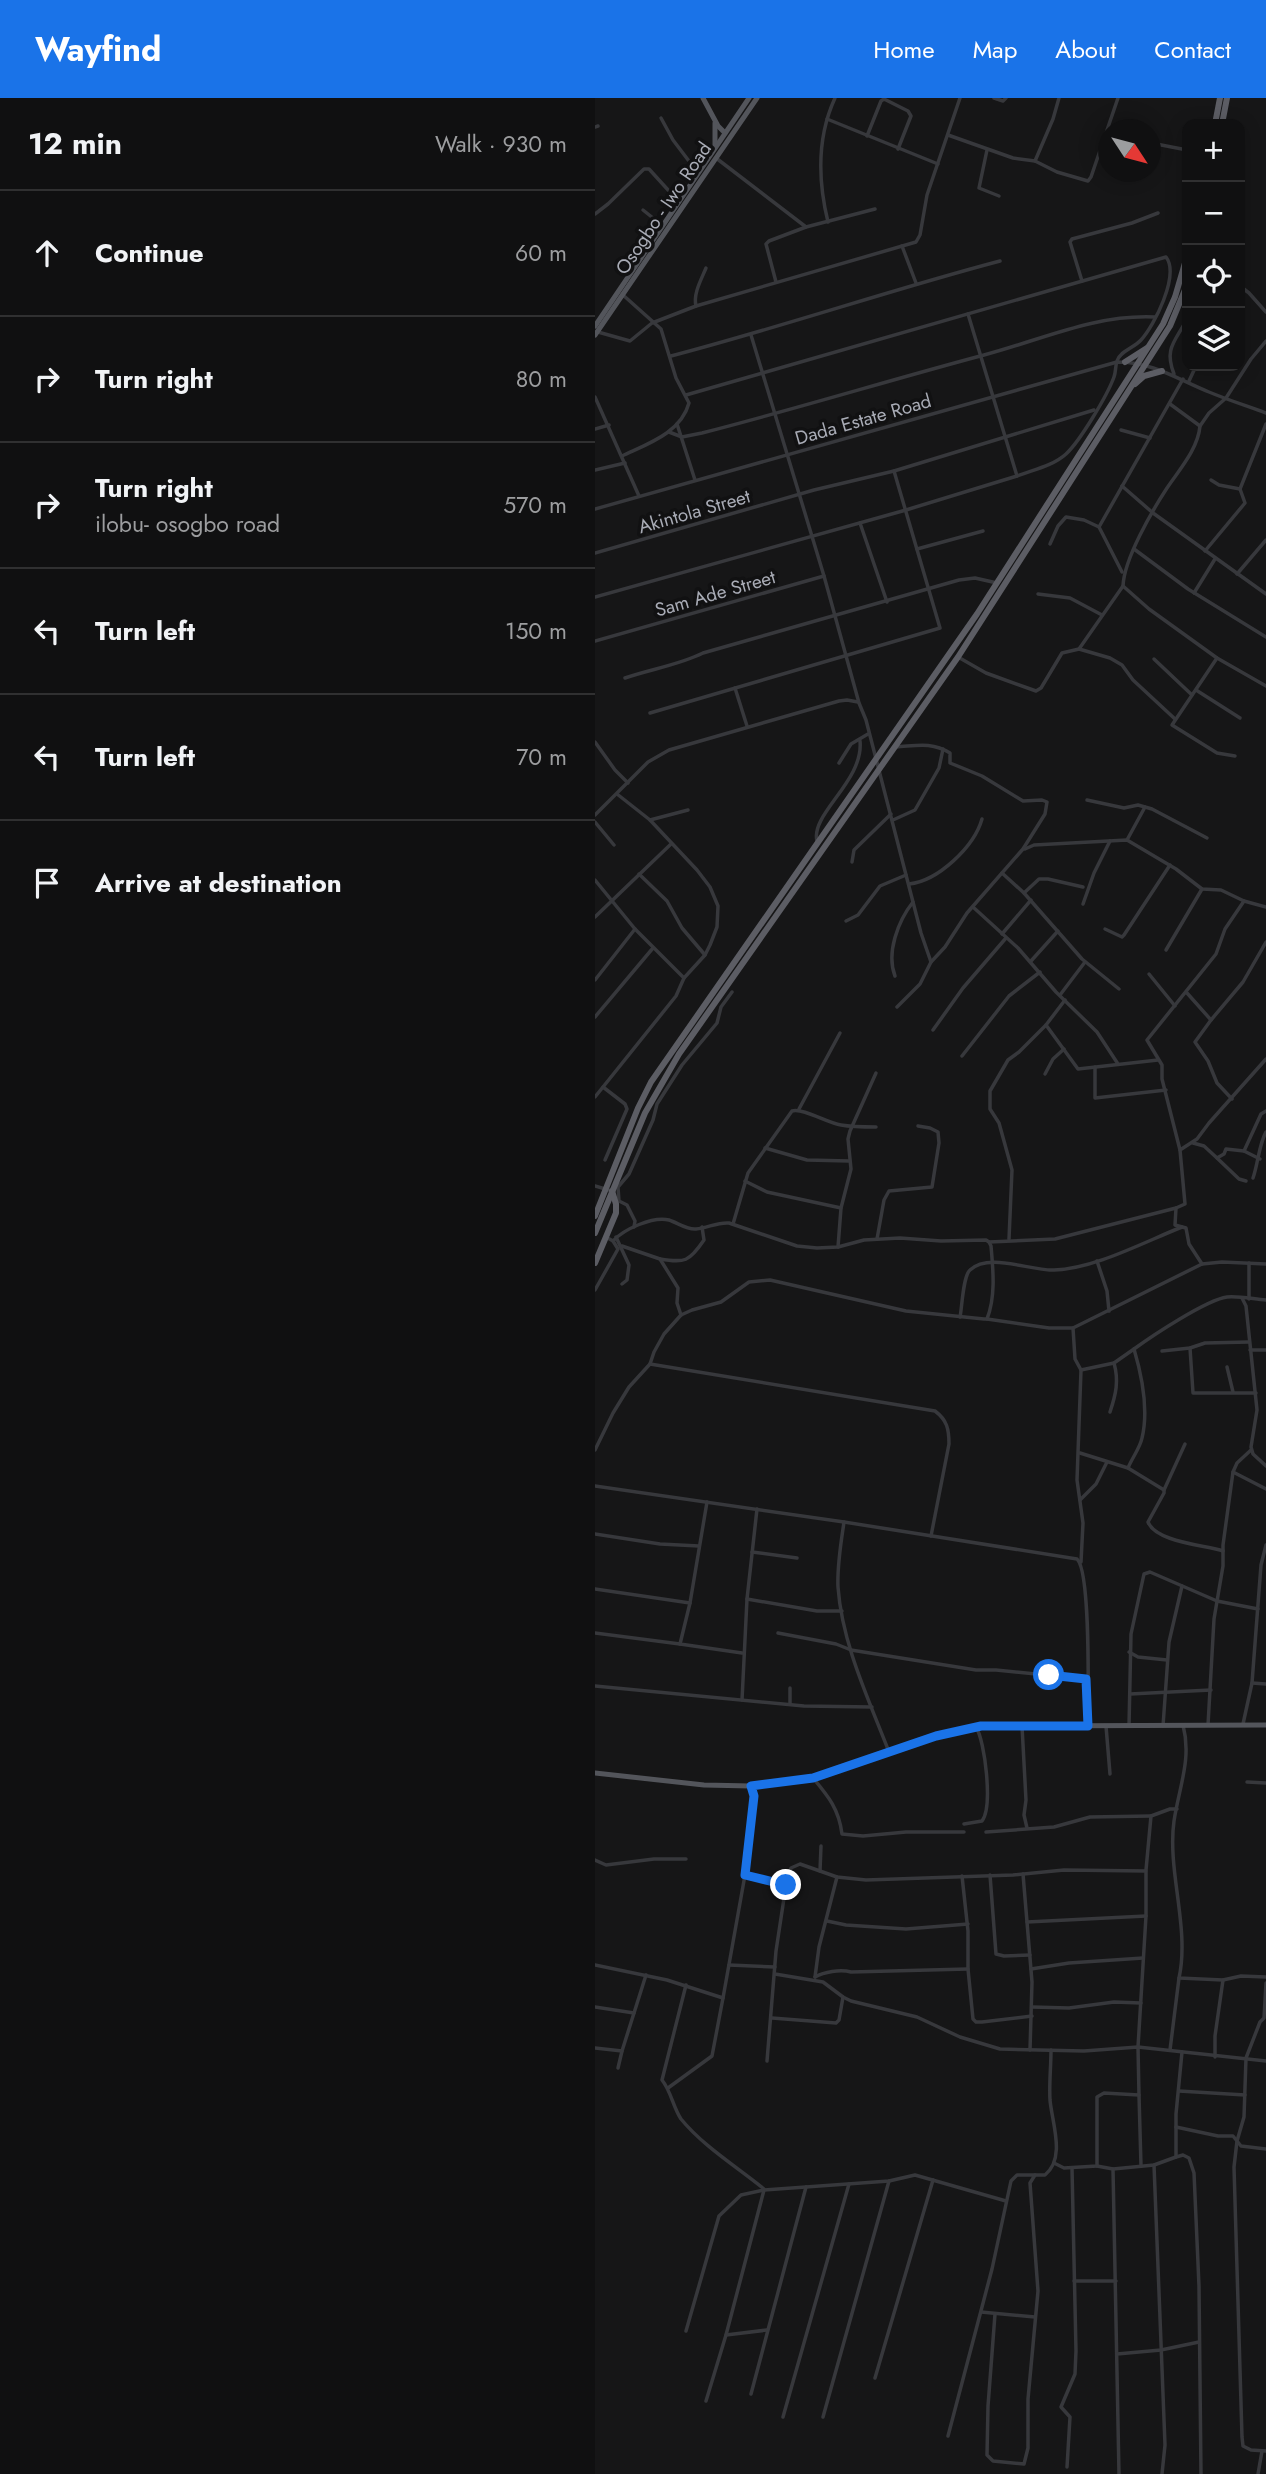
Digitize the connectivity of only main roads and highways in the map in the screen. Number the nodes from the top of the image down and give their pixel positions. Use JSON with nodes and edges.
{"nodes":[{"id":1,"x":703,"y":98,"type":"edge"},
{"id":2,"x":749,"y":98,"type":"edge"},
{"id":3,"x":757,"y":98,"type":"edge"},
{"id":4,"x":1220,"y":98,"type":"edge"},
{"id":5,"x":1227,"y":98,"type":"edge"},
{"id":6,"x":1216,"y":119,"type":"edge"},
{"id":7,"x":1223,"y":119,"type":"edge"},
{"id":8,"x":714,"y":120,"type":"junction"},
{"id":9,"x":728,"y":135,"type":"junction"},
{"id":10,"x":714,"y":155,"type":"junction"},
{"id":11,"x":1182,"y":273,"type":"edge"},
{"id":12,"x":1182,"y":297,"type":"edge"},
{"id":13,"x":596,"y":331,"type":"edge"},
{"id":14,"x":1152,"y":348,"type":"junction"},
{"id":15,"x":1142,"y":364,"type":"junction"},
{"id":16,"x":1132,"y":375,"type":"junction"},
{"id":17,"x":1131,"y":387,"type":"junction"},
{"id":18,"x":610,"y":1189,"type":"junction"},
{"id":19,"x":595,"y":1201,"type":"edge"},
{"id":20,"x":595,"y":1216,"type":"edge"},
{"id":21,"x":595,"y":1233,"type":"edge"},
{"id":22,"x":595,"y":1263,"type":"edge"},
{"id":23,"x":1266,"y":1725,"type":"edge"},
{"id":24,"x":595,"y":1773,"type":"edge"}],
"edges":[{"from":1,"to":8,"type":"main road"},
{"from":2,"to":9,"type":"main road","name":"Osogbo - Iwo Road"},
{"from":3,"to":9,"type":"main road","name":"Osogbo - Iwo Road"},
{"from":4,"to":6,"type":"highway"},
{"from":5,"to":7,"type":"highway"},
{"from":8,"to":9,"type":"main road"},
{"from":8,"to":10,"type":"main road"},
{"from":9,"to":10,"type":"main road","name":"Osogbo - Iwo Road"},
{"from":10,"to":13,"type":"main road","name":"Osogbo - Iwo Road"},
{"from":10,"to":13,"type":"main road","name":"Osogbo - Iwo Road"},
{"from":11,"to":14,"type":"highway"},
{"from":12,"to":14,"type":"highway"},
{"from":14,"to":15,"type":"highway"},
{"from":14,"to":16,"type":"highway"},
{"from":14,"to":17,"type":"highway"},
{"from":15,"to":16,"type":"highway"},
{"from":15,"to":17,"type":"highway"},
{"from":16,"to":18,"type":"highway"},
{"from":17,"to":18,"type":"highway"},
{"from":18,"to":19,"type":"highway"},
{"from":18,"to":20,"type":"highway"},
{"from":18,"to":21,"type":"highway"},
{"from":18,"to":22,"type":"highway"},
{"from":23,"to":24,"type":"main road"}]}
